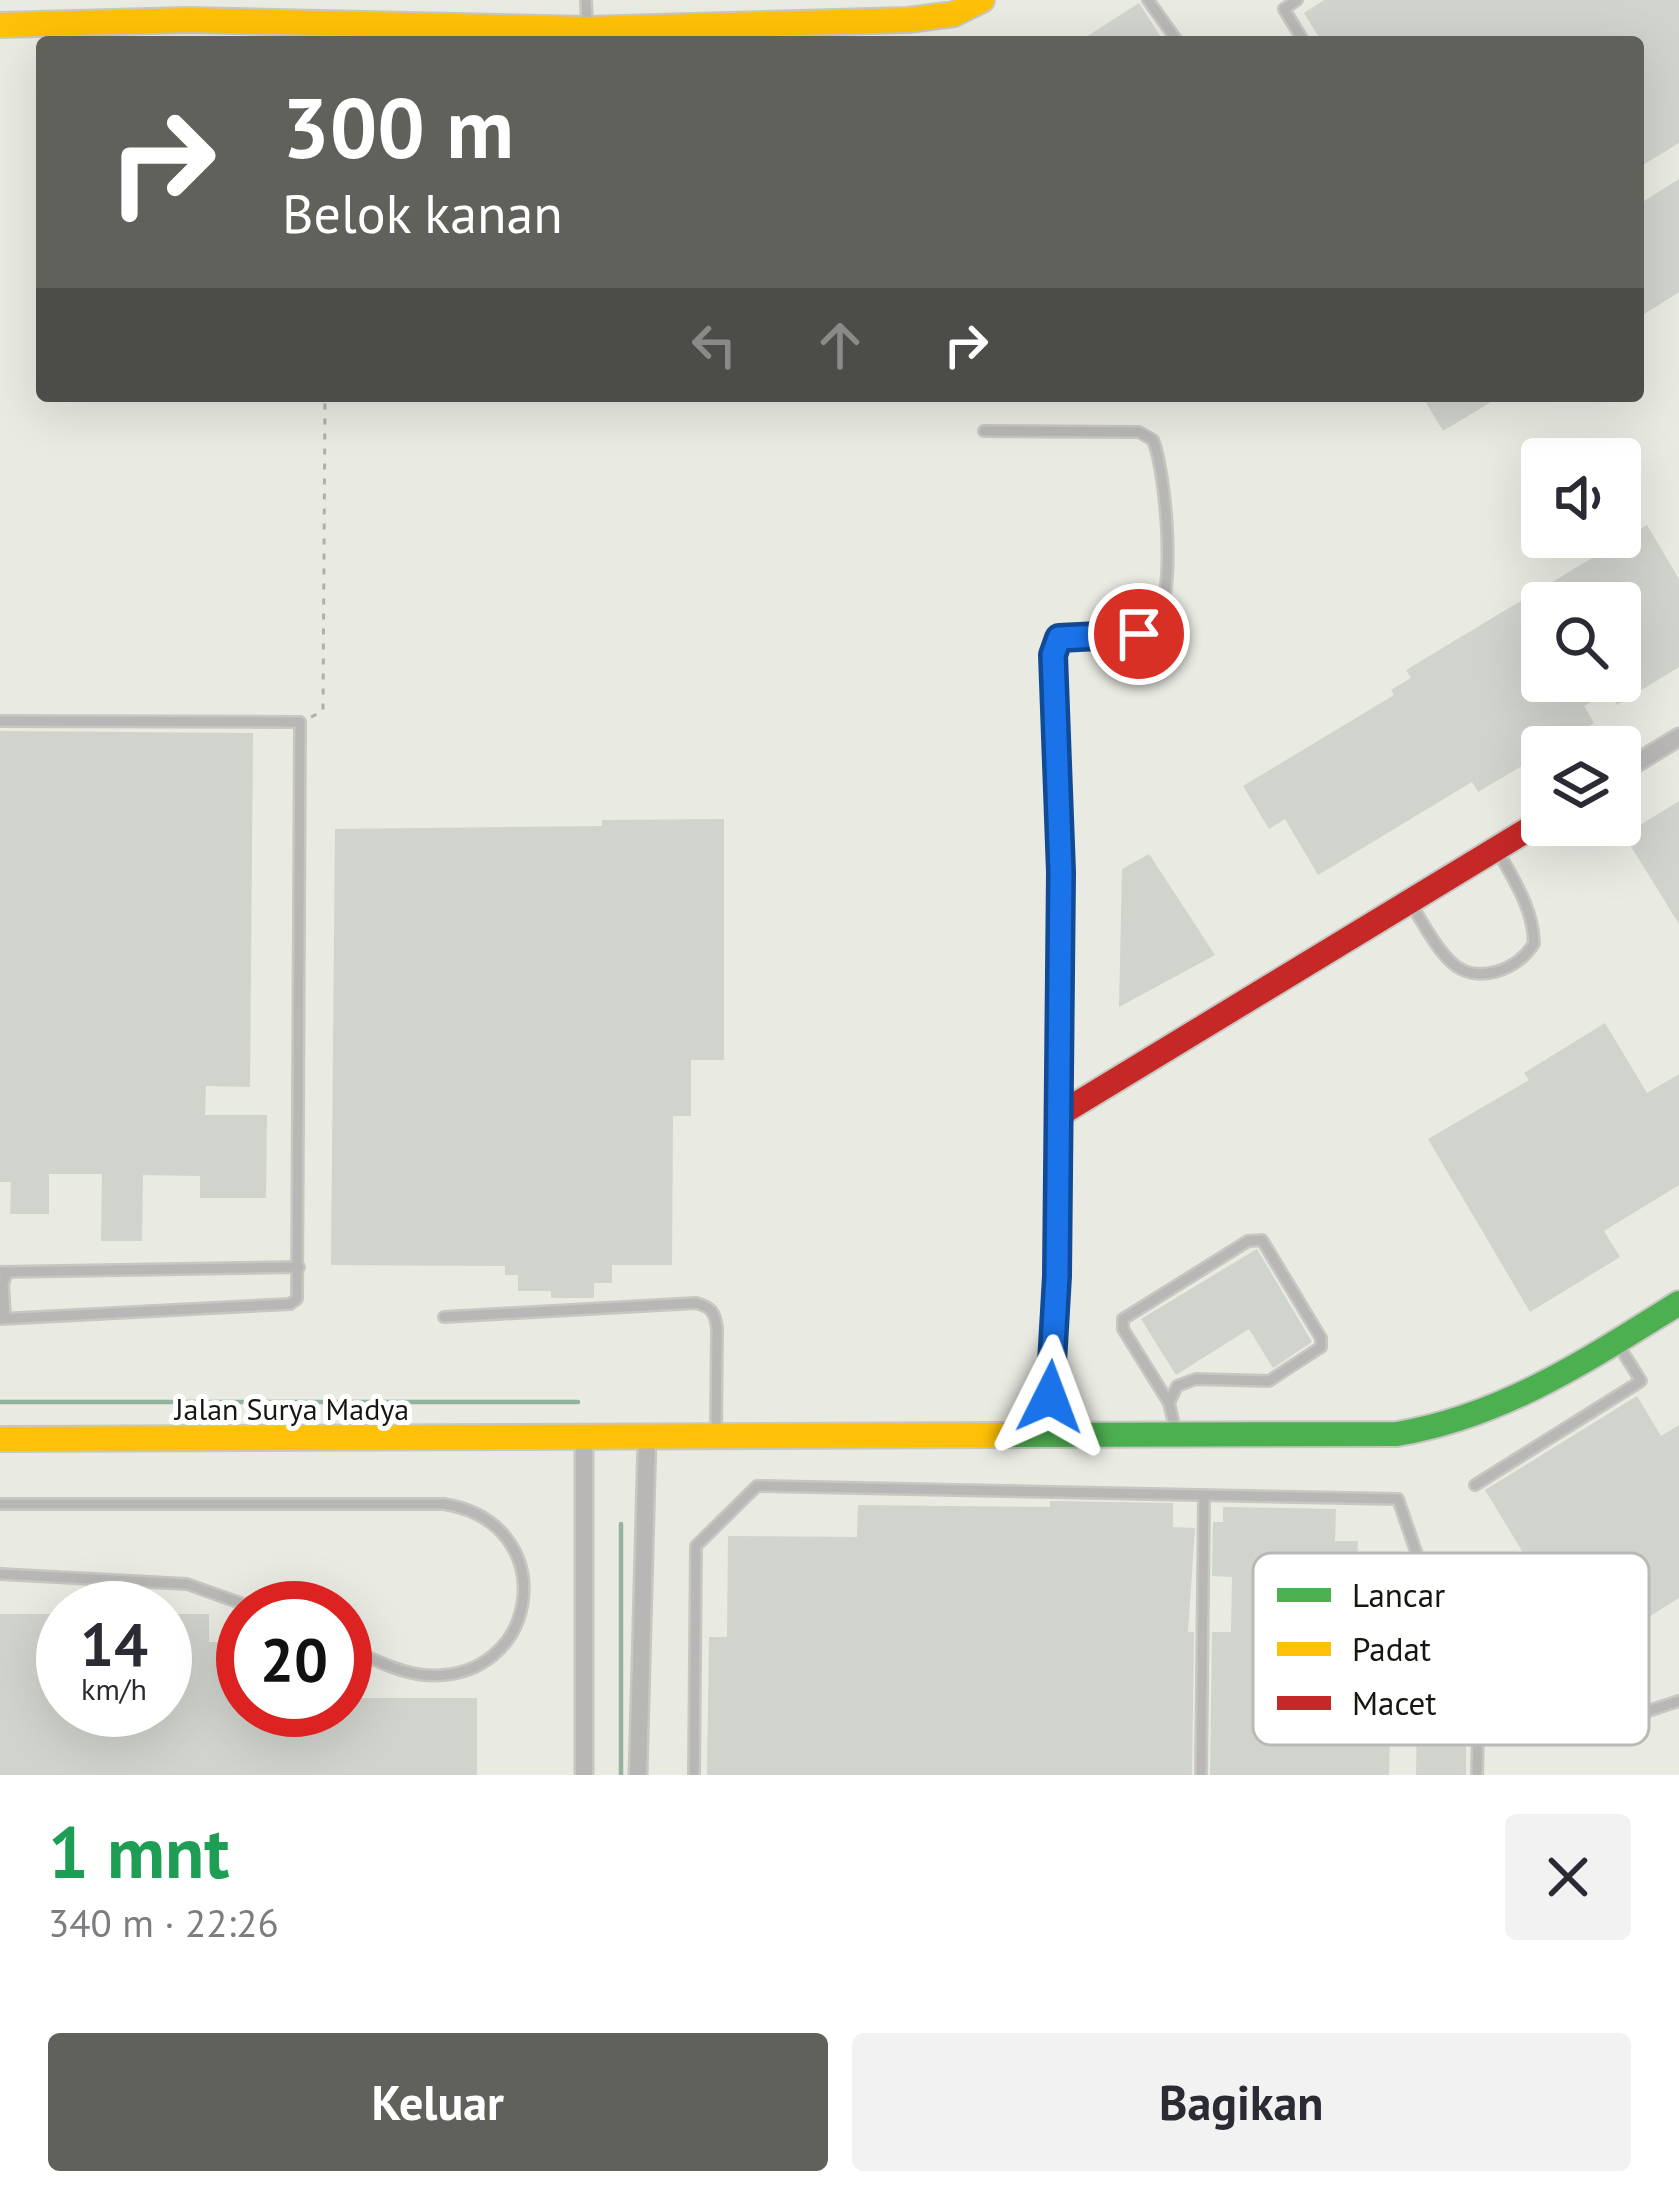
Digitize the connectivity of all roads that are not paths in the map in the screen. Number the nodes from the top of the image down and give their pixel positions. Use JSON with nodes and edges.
{"nodes":[{"id":1,"x":586,"y":0,"type":"edge"},
{"id":2,"x":982,"y":0,"type":"edge"},
{"id":3,"x":1148,"y":0,"type":"edge"},
{"id":4,"x":1298,"y":0,"type":"edge"},
{"id":5,"x":0,"y":25,"type":"edge"},
{"id":6,"x":587,"y":29,"type":"junction"},
{"id":7,"x":1174,"y":36,"type":"edge"},
{"id":8,"x":1300,"y":36,"type":"edge"},
{"id":9,"x":983,"y":431,"type":"dead end"},
{"id":10,"x":0,"y":722,"type":"edge"},
{"id":11,"x":1679,"y":737,"type":"edge"},
{"id":12,"x":1641,"y":760,"type":"edge"},
{"id":13,"x":1521,"y":833,"type":"edge"},
{"id":14,"x":1497,"y":848,"type":"junction"},
{"id":15,"x":1408,"y":902,"type":"junction"},
{"id":16,"x":1060,"y":1114,"type":"junction"},
{"id":17,"x":299,"y":1267,"type":"junction"},
{"id":18,"x":3,"y":1272,"type":"edge"},
{"id":19,"x":1679,"y":1303,"type":"edge"},
{"id":20,"x":444,"y":1317,"type":"dead end"},
{"id":21,"x":3,"y":1318,"type":"edge"},
{"id":22,"x":1616,"y":1342,"type":"junction"},
{"id":23,"x":1169,"y":1403,"type":"junction"},
{"id":24,"x":1177,"y":1436,"type":"junction"},
{"id":25,"x":647,"y":1438,"type":"junction"},
{"id":26,"x":716,"y":1438,"type":"junction"},
{"id":27,"x":1048,"y":1438,"type":"junction"},
{"id":28,"x":0,"y":1439,"type":"edge"},
{"id":29,"x":584,"y":1439,"type":"junction"},
{"id":30,"x":1475,"y":1485,"type":"dead end"},
{"id":31,"x":1204,"y":1495,"type":"junction"},
{"id":32,"x":0,"y":1504,"type":"edge"},
{"id":33,"x":1417,"y":1553,"type":"edge"},
{"id":34,"x":0,"y":1574,"type":"edge"},
{"id":35,"x":216,"y":1594,"type":"edge"},
{"id":36,"x":372,"y":1658,"type":"edge"},
{"id":37,"x":1679,"y":1700,"type":"edge"},
{"id":38,"x":1649,"y":1712,"type":"edge"},
{"id":39,"x":1478,"y":1745,"type":"edge"},
{"id":40,"x":584,"y":1775,"type":"edge"},
{"id":41,"x":638,"y":1775,"type":"edge"},
{"id":42,"x":694,"y":1775,"type":"edge"},
{"id":43,"x":1201,"y":1775,"type":"edge"},
{"id":44,"x":1477,"y":1775,"type":"edge"}],
"edges":[{"from":1,"to":6,"type":"lane"},
{"from":2,"to":6,"type":"street"},
{"from":3,"to":7,"type":"lane"},
{"from":4,"to":8,"type":"lane"},
{"from":5,"to":6,"type":"street"},
{"from":9,"to":16,"type":"lane"},
{"from":10,"to":17,"type":"lane"},
{"from":11,"to":12,"type":"street"},
{"from":13,"to":14,"type":"street"},
{"from":14,"to":15,"type":"street"},
{"from":14,"to":15,"type":"lane"},
{"from":15,"to":16,"type":"street"},
{"from":16,"to":27,"type":"lane"},
{"from":17,"to":18,"type":"lane"},
{"from":17,"to":21,"type":"lane"},
{"from":18,"to":21,"type":"lane"},
{"from":19,"to":22,"type":"street","name":"Jalan Surya Madya"},
{"from":20,"to":26,"type":"lane"},
{"from":22,"to":24,"type":"street","name":"Jalan Surya Madya"},
{"from":22,"to":30,"type":"lane"},
{"from":23,"to":23,"type":"lane"},
{"from":23,"to":24,"type":"lane"},
{"from":24,"to":27,"type":"street","name":"Jalan Surya Madya"},
{"from":25,"to":26,"type":"street","name":"Jalan Surya Madya"},
{"from":25,"to":29,"type":"street","name":"Jalan Surya Madya"},
{"from":25,"to":41,"type":"street"},
{"from":26,"to":27,"type":"street","name":"Jalan Surya Madya"},
{"from":28,"to":29,"type":"street","name":"Jalan Surya Madya"},
{"from":29,"to":40,"type":"street"},
{"from":31,"to":33,"type":"lane"},
{"from":31,"to":42,"type":"lane"},
{"from":31,"to":43,"type":"lane"},
{"from":32,"to":36,"type":"lane"},
{"from":34,"to":35,"type":"lane"},
{"from":37,"to":38,"type":"lane"},
{"from":39,"to":44,"type":"lane"}]}
